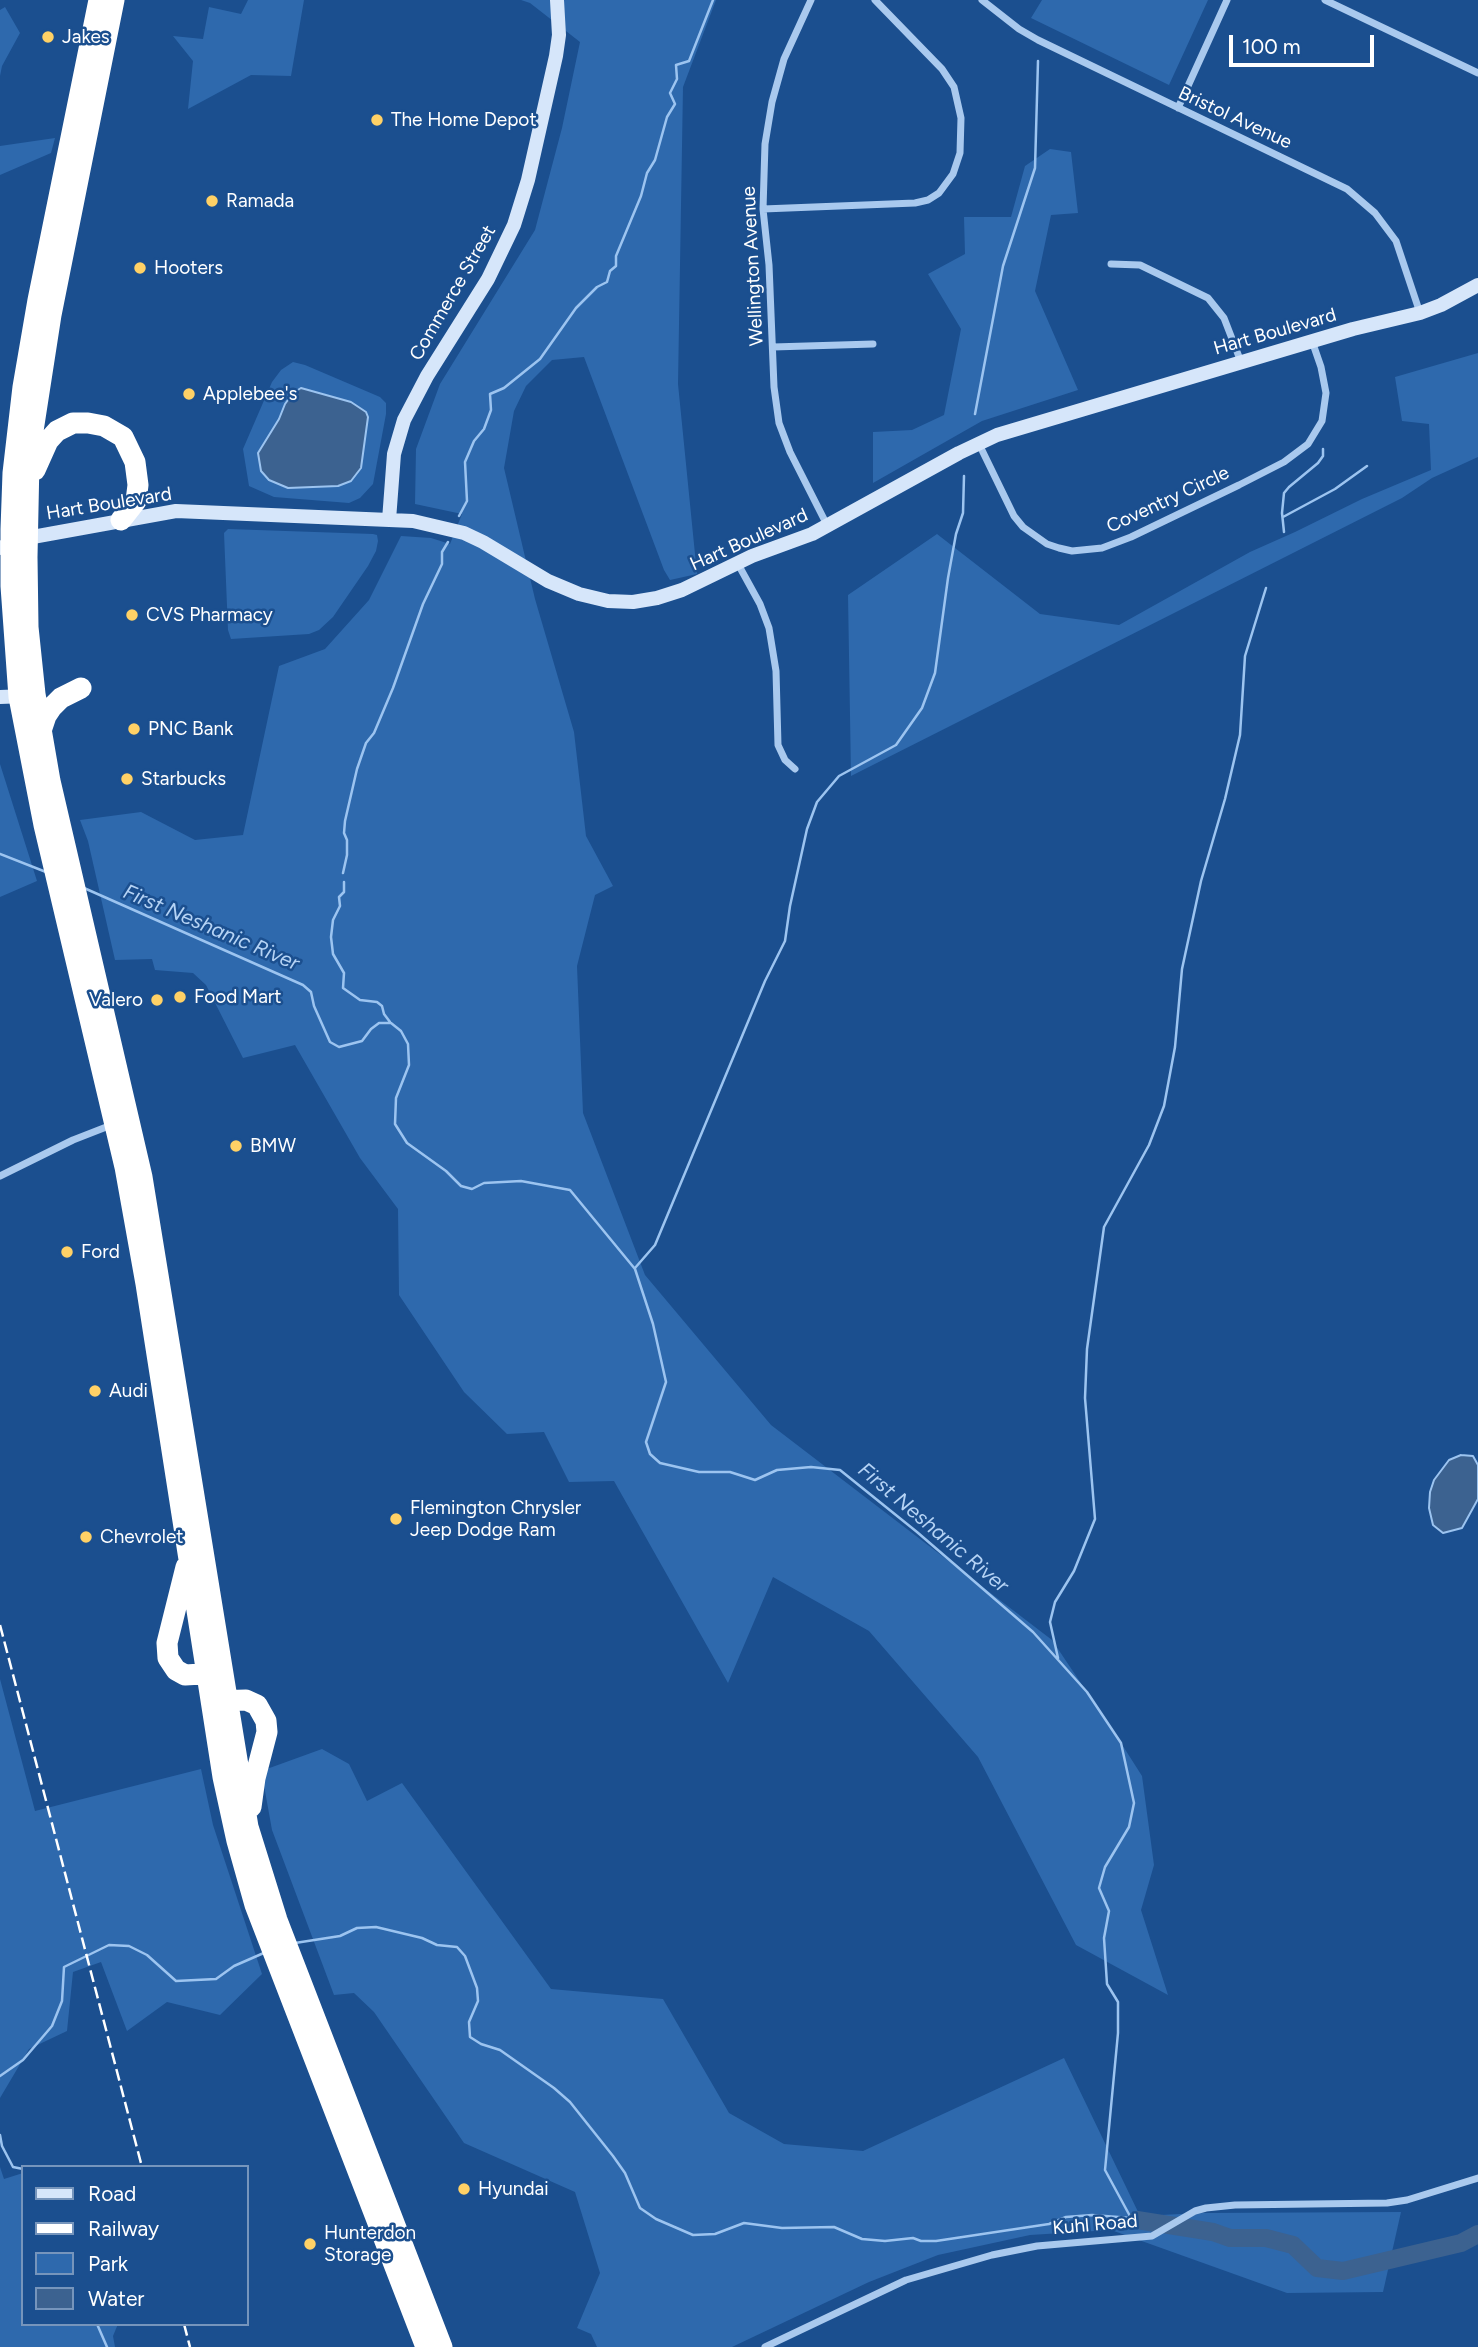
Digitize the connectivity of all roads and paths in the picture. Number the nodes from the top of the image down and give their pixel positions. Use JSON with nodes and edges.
{"nodes":[{"id":1,"x":99,"y":0,"type":"edge"},
{"id":2,"x":114,"y":0,"type":"edge"},
{"id":3,"x":557,"y":0,"type":"edge"},
{"id":4,"x":811,"y":0,"type":"edge"},
{"id":5,"x":876,"y":0,"type":"edge"},
{"id":6,"x":982,"y":0,"type":"edge"},
{"id":7,"x":1227,"y":0,"type":"edge"},
{"id":8,"x":1325,"y":0,"type":"edge"},
{"id":9,"x":1478,"y":74,"type":"edge"},
{"id":10,"x":1178,"y":108,"type":"junction"},
{"id":11,"x":763,"y":208,"type":"junction"},
{"id":12,"x":1111,"y":264,"type":"dead end"},
{"id":13,"x":1478,"y":285,"type":"edge"},
{"id":14,"x":1420,"y":313,"type":"junction"},
{"id":15,"x":1312,"y":341,"type":"junction"},
{"id":16,"x":873,"y":344,"type":"dead end"},
{"id":17,"x":773,"y":347,"type":"junction"},
{"id":18,"x":1241,"y":362,"type":"junction"},
{"id":19,"x":978,"y":444,"type":"junction"},
{"id":20,"x":21,"y":481,"type":"junction"},
{"id":21,"x":0,"y":516,"type":"edge"},
{"id":22,"x":121,"y":520,"type":"junction"},
{"id":23,"x":389,"y":520,"type":"junction"},
{"id":24,"x":827,"y":527,"type":"junction"},
{"id":25,"x":12,"y":543,"type":"edge"},
{"id":26,"x":738,"y":563,"type":"junction"},
{"id":27,"x":81,"y":688,"type":"dead end"},
{"id":28,"x":18,"y":696,"type":"edge"},
{"id":29,"x":41,"y":731,"type":"junction"},
{"id":30,"x":794,"y":769,"type":"dead end"},
{"id":31,"x":59,"y":856,"type":"junction"},
{"id":32,"x":70,"y":901,"type":"junction"},
{"id":33,"x":115,"y":1123,"type":"junction"},
{"id":34,"x":0,"y":1176,"type":"edge"},
{"id":35,"x":189,"y":1555,"type":"junction"},
{"id":36,"x":215,"y":1674,"type":"junction"},
{"id":37,"x":219,"y":1700,"type":"junction"},
{"id":38,"x":248,"y":1827,"type":"junction"},
{"id":39,"x":277,"y":1941,"type":"junction"},
{"id":40,"x":285,"y":1961,"type":"junction"},
{"id":41,"x":1478,"y":2178,"type":"edge"},
{"id":42,"x":426,"y":2347,"type":"edge"},
{"id":43,"x":442,"y":2347,"type":"edge"},
{"id":44,"x":765,"y":2347,"type":"edge"}],
"edges":[{"from":1,"to":20,"type":"highway"},
{"from":2,"to":20,"type":"highway"},
{"from":3,"to":23,"type":"street","name":"Commerce Street"},
{"from":4,"to":11,"type":"street","name":"Wellington Avenue"},
{"from":5,"to":11,"type":"street"},
{"from":6,"to":10,"type":"street","name":"Bristol Avenue"},
{"from":7,"to":10,"type":"street"},
{"from":8,"to":9,"type":"street"},
{"from":10,"to":14,"type":"street","name":"Bristol Avenue"},
{"from":11,"to":17,"type":"street","name":"Wellington Avenue"},
{"from":12,"to":18,"type":"street"},
{"from":13,"to":14,"type":"street","name":"Hart Boulevard"},
{"from":14,"to":15,"type":"street","name":"Hart Boulevard"},
{"from":15,"to":18,"type":"street","name":"Hart Boulevard"},
{"from":15,"to":19,"type":"street","name":"Coventry Circle"},
{"from":16,"to":17,"type":"street"},
{"from":17,"to":24,"type":"street","name":"Wellington Avenue"},
{"from":18,"to":19,"type":"street","name":"Hart Boulevard"},
{"from":19,"to":24,"type":"street","name":"Hart Boulevard"},
{"from":20,"to":21,"type":"highway"},
{"from":20,"to":22,"type":"highway"},
{"from":20,"to":25,"type":"highway"},
{"from":22,"to":23,"type":"street","name":"Hart Boulevard"},
{"from":22,"to":25,"type":"street","name":"Hart Boulevard"},
{"from":23,"to":26,"type":"street","name":"Hart Boulevard"},
{"from":24,"to":26,"type":"street","name":"Hart Boulevard"},
{"from":25,"to":28,"type":"highway"},
{"from":26,"to":30,"type":"street"},
{"from":27,"to":29,"type":"highway"},
{"from":28,"to":29,"type":"highway"},
{"from":28,"to":31,"type":"highway"},
{"from":29,"to":31,"type":"highway"},
{"from":31,"to":32,"type":"highway"},
{"from":32,"to":33,"type":"highway"},
{"from":32,"to":36,"type":"highway"},
{"from":33,"to":34,"type":"street"},
{"from":33,"to":35,"type":"highway"},
{"from":35,"to":36,"type":"highway"},
{"from":35,"to":36,"type":"highway"},
{"from":36,"to":37,"type":"highway"},
{"from":37,"to":38,"type":"highway"},
{"from":37,"to":38,"type":"highway"},
{"from":37,"to":39,"type":"highway"},
{"from":38,"to":39,"type":"highway"},
{"from":39,"to":40,"type":"highway"},
{"from":40,"to":42,"type":"highway"},
{"from":40,"to":43,"type":"highway"},
{"from":41,"to":44,"type":"street","name":"Kuhl Road"}]}
